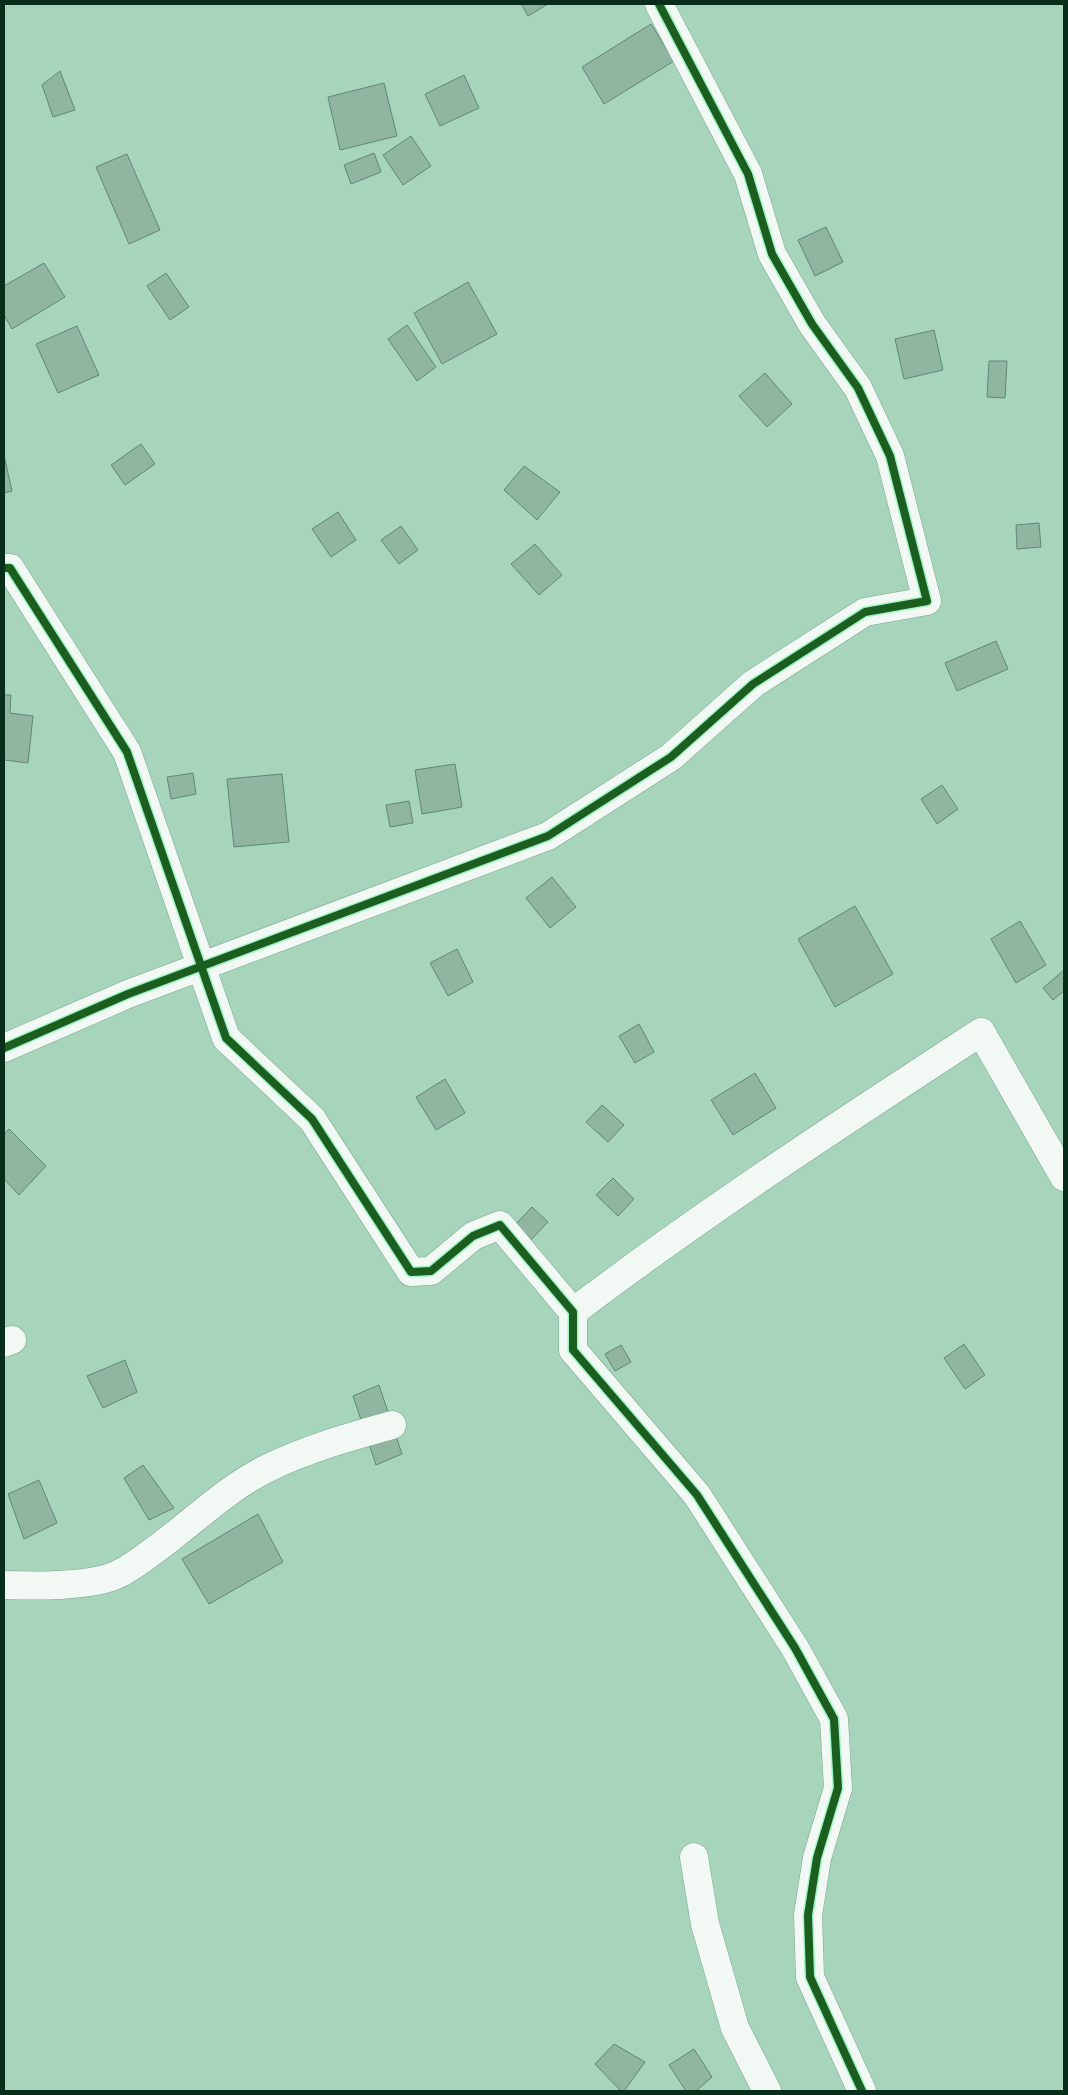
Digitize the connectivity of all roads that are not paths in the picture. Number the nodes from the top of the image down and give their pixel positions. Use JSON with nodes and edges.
{"nodes":[{"id":1,"x":658,"y":4,"type":"edge"},
{"id":2,"x":4,"y":568,"type":"edge"},
{"id":3,"x":200,"y":967,"type":"junction"},
{"id":4,"x":4,"y":1048,"type":"edge"},
{"id":5,"x":1064,"y":1177,"type":"edge"},
{"id":6,"x":574,"y":1312,"type":"junction"},
{"id":7,"x":392,"y":1425,"type":"dead end"},
{"id":8,"x":4,"y":1585,"type":"edge"},
{"id":9,"x":694,"y":1858,"type":"dead end"},
{"id":10,"x":767,"y":2091,"type":"edge"},
{"id":11,"x":862,"y":2091,"type":"edge"}],
"edges":[{"from":1,"to":3,"type":"street"},
{"from":2,"to":3,"type":"street"},
{"from":3,"to":4,"type":"street"},
{"from":3,"to":6,"type":"street"},
{"from":5,"to":6,"type":"street"},
{"from":6,"to":11,"type":"street"},
{"from":7,"to":8,"type":"street"},
{"from":9,"to":10,"type":"street"}]}
